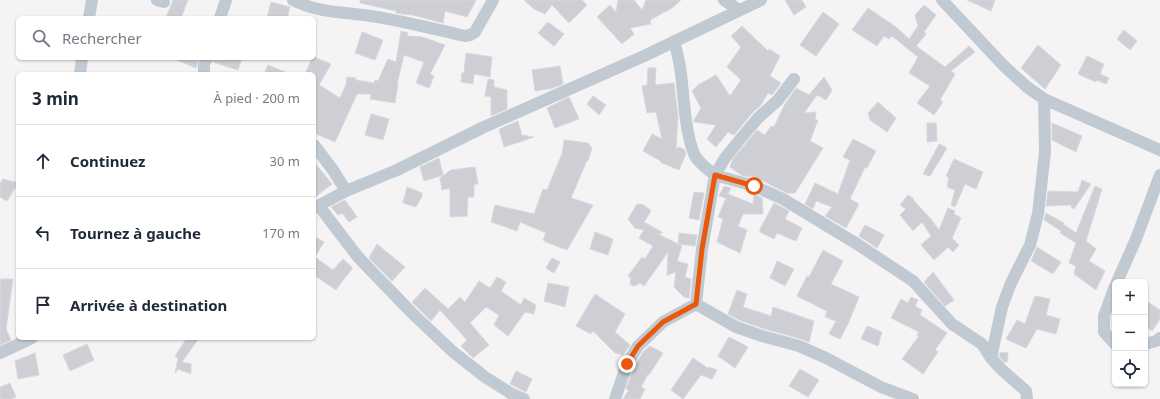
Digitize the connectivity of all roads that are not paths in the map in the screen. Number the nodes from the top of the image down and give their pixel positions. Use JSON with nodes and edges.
{"nodes":[{"id":1,"x":92,"y":0,"type":"edge"},
{"id":2,"x":226,"y":0,"type":"edge"},
{"id":3,"x":293,"y":0,"type":"edge"},
{"id":4,"x":493,"y":0,"type":"edge"},
{"id":5,"x":724,"y":0,"type":"edge"},
{"id":6,"x":761,"y":0,"type":"edge"},
{"id":7,"x":942,"y":0,"type":"edge"},
{"id":8,"x":739,"y":10,"type":"junction"},
{"id":9,"x":89,"y":16,"type":"edge"},
{"id":10,"x":221,"y":16,"type":"edge"},
{"id":11,"x":674,"y":41,"type":"junction"},
{"id":12,"x":82,"y":60,"type":"edge"},
{"id":13,"x":206,"y":60,"type":"edge"},
{"id":14,"x":80,"y":72,"type":"edge"},
{"id":15,"x":204,"y":72,"type":"edge"},
{"id":16,"x":794,"y":79,"type":"dead end"},
{"id":17,"x":1044,"y":99,"type":"junction"},
{"id":18,"x":316,"y":148,"type":"edge"},
{"id":19,"x":1160,"y":150,"type":"edge"},
{"id":20,"x":715,"y":175,"type":"junction"},
{"id":21,"x":1160,"y":175,"type":"edge"},
{"id":22,"x":346,"y":191,"type":"junction"},
{"id":23,"x":317,"y":207,"type":"edge"},
{"id":24,"x":1118,"y":279,"type":"edge"},
{"id":25,"x":1112,"y":294,"type":"edge"},
{"id":26,"x":696,"y":304,"type":"junction"},
{"id":27,"x":1160,"y":338,"type":"edge"},
{"id":28,"x":28,"y":340,"type":"edge"},
{"id":29,"x":1112,"y":341,"type":"edge"},
{"id":30,"x":1148,"y":343,"type":"edge"},
{"id":31,"x":0,"y":353,"type":"edge"},
{"id":32,"x":990,"y":358,"type":"junction"},
{"id":33,"x":524,"y":399,"type":"edge"},
{"id":34,"x":614,"y":399,"type":"edge"},
{"id":35,"x":913,"y":399,"type":"edge"},
{"id":36,"x":1027,"y":399,"type":"edge"}],
"edges":[{"from":1,"to":9,"type":"street"},
{"from":2,"to":10,"type":"street"},
{"from":3,"to":4,"type":"street"},
{"from":5,"to":8,"type":"street"},
{"from":6,"to":8,"type":"street"},
{"from":7,"to":17,"type":"street"},
{"from":8,"to":11,"type":"street"},
{"from":11,"to":20,"type":"street"},
{"from":11,"to":22,"type":"street"},
{"from":12,"to":14,"type":"street"},
{"from":13,"to":15,"type":"street"},
{"from":16,"to":20,"type":"street"},
{"from":17,"to":19,"type":"street"},
{"from":17,"to":32,"type":"street"},
{"from":18,"to":22,"type":"street"},
{"from":20,"to":26,"type":"street"},
{"from":20,"to":32,"type":"street"},
{"from":21,"to":24,"type":"street"},
{"from":22,"to":23,"type":"street"},
{"from":23,"to":33,"type":"street"},
{"from":25,"to":29,"type":"street"},
{"from":26,"to":34,"type":"street"},
{"from":26,"to":35,"type":"street"},
{"from":27,"to":30,"type":"street"},
{"from":28,"to":31,"type":"street"},
{"from":32,"to":36,"type":"street"}]}
